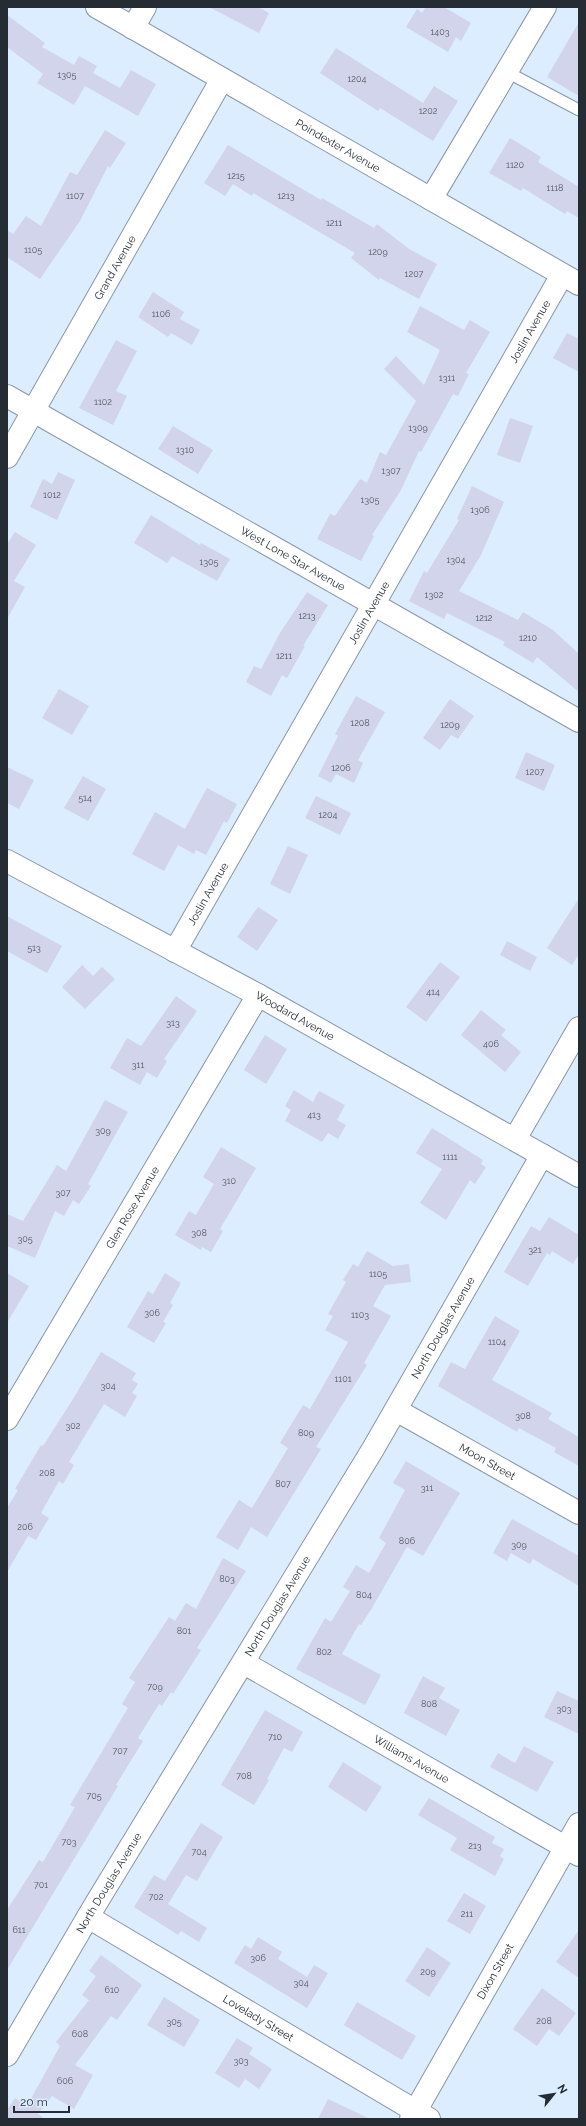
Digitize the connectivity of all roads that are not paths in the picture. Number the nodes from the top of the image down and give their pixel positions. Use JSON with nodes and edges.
{"nodes":[{"id":1,"x":97,"y":7,"type":"edge"},
{"id":2,"x":145,"y":7,"type":"edge"},
{"id":3,"x":545,"y":7,"type":"edge"},
{"id":4,"x":133,"y":28,"type":"junction"},
{"id":5,"x":507,"y":72,"type":"junction"},
{"id":6,"x":222,"y":79,"type":"junction"},
{"id":7,"x":579,"y":110,"type":"edge"},
{"id":8,"x":431,"y":199,"type":"junction"},
{"id":9,"x":571,"y":279,"type":"edge"},
{"id":10,"x":7,"y":396,"type":"edge"},
{"id":11,"x":33,"y":411,"type":"junction"},
{"id":12,"x":7,"y":457,"type":"edge"},
{"id":13,"x":373,"y":604,"type":"junction"},
{"id":14,"x":579,"y":721,"type":"edge"},
{"id":15,"x":7,"y":861,"type":"edge"},
{"id":16,"x":175,"y":951,"type":"junction"},
{"id":17,"x":258,"y":995,"type":"junction"},
{"id":18,"x":579,"y":1028,"type":"edge"},
{"id":19,"x":515,"y":1139,"type":"junction"},
{"id":20,"x":542,"y":1155,"type":"junction"},
{"id":21,"x":579,"y":1176,"type":"edge"},
{"id":22,"x":396,"y":1410,"type":"junction"},
{"id":23,"x":7,"y":1420,"type":"edge"},
{"id":24,"x":579,"y":1513,"type":"edge"},
{"id":25,"x":244,"y":1662,"type":"junction"},
{"id":26,"x":579,"y":1824,"type":"edge"},
{"id":27,"x":572,"y":1851,"type":"edge"},
{"id":28,"x":88,"y":1917,"type":"junction"},
{"id":29,"x":7,"y":2055,"type":"edge"},
{"id":30,"x":419,"y":2116,"type":"edge"}],
"edges":[{"from":1,"to":4,"type":"street","name":"Poindexter Avenue"},
{"from":2,"to":4,"type":"street"},
{"from":3,"to":5,"type":"street"},
{"from":4,"to":6,"type":"street","name":"Poindexter Avenue"},
{"from":5,"to":7,"type":"lane"},
{"from":5,"to":8,"type":"street"},
{"from":6,"to":8,"type":"street","name":"Poindexter Avenue"},
{"from":6,"to":11,"type":"street","name":"Grand Avenue"},
{"from":8,"to":9,"type":"street","name":"Poindexter Avenue"},
{"from":9,"to":13,"type":"street","name":"Joslin Avenue"},
{"from":10,"to":11,"type":"street","name":"West Lone Star Avenue"},
{"from":11,"to":12,"type":"street","name":"Grand Avenue"},
{"from":11,"to":13,"type":"street","name":"West Lone Star Avenue"},
{"from":13,"to":14,"type":"street","name":"West Lone Star Avenue"},
{"from":13,"to":16,"type":"street","name":"Joslin Avenue"},
{"from":15,"to":16,"type":"street","name":"Woodard Avenue"},
{"from":16,"to":17,"type":"street","name":"Woodard Avenue"},
{"from":17,"to":19,"type":"street","name":"Woodard Avenue"},
{"from":17,"to":23,"type":"street","name":"Glen Rose Avenue"},
{"from":18,"to":19,"type":"street"},
{"from":19,"to":20,"type":"street","name":"Woodard Avenue"},
{"from":20,"to":21,"type":"street","name":"Woodard Avenue"},
{"from":20,"to":22,"type":"street","name":"North Douglas Avenue"},
{"from":22,"to":24,"type":"street","name":"Moon Street"},
{"from":22,"to":25,"type":"street","name":"North Douglas Avenue"},
{"from":25,"to":27,"type":"street","name":"Williams Avenue"},
{"from":25,"to":28,"type":"street","name":"North Douglas Avenue"},
{"from":26,"to":27,"type":"street","name":"Dixon Street"},
{"from":27,"to":30,"type":"street","name":"Dixon Street"},
{"from":28,"to":29,"type":"street","name":"North Douglas Avenue"},
{"from":28,"to":30,"type":"street","name":"Lovelady Street"}]}
